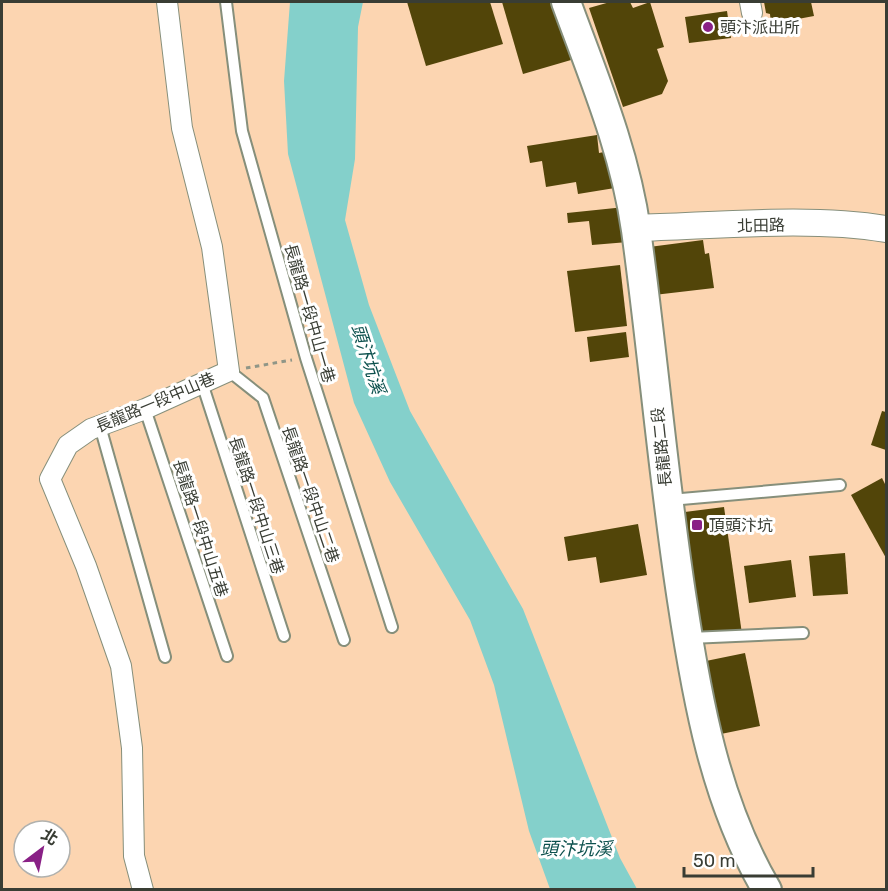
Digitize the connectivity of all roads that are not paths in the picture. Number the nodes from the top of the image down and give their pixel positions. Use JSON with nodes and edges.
{"nodes":[{"id":1,"x":167,"y":2,"type":"edge"},
{"id":2,"x":226,"y":2,"type":"edge"},
{"id":3,"x":566,"y":2,"type":"edge"},
{"id":4,"x":636,"y":228,"type":"junction"},
{"id":5,"x":886,"y":229,"type":"edge"},
{"id":6,"x":229,"y":371,"type":"junction"},
{"id":7,"x":202,"y":383,"type":"junction"},
{"id":8,"x":145,"y":409,"type":"junction"},
{"id":9,"x":100,"y":426,"type":"junction"},
{"id":10,"x":840,"y":485,"type":"dead end"},
{"id":11,"x":667,"y":501,"type":"junction"},
{"id":12,"x":392,"y":627,"type":"dead end"},
{"id":13,"x":803,"y":633,"type":"dead end"},
{"id":14,"x":284,"y":636,"type":"dead end"},
{"id":15,"x":688,"y":638,"type":"junction"},
{"id":16,"x":344,"y":640,"type":"dead end"},
{"id":17,"x":227,"y":656,"type":"dead end"},
{"id":18,"x":165,"y":657,"type":"dead end"},
{"id":19,"x":143,"y":890,"type":"edge"},
{"id":20,"x":767,"y":890,"type":"edge"}],
"edges":[{"from":1,"to":6,"type":"street","name":"長龍路一段中山巷"},
{"from":2,"to":12,"type":"lane","name":"長龍路一段中山一巷"},
{"from":3,"to":4,"type":"main road","name":"長龍路二段"},
{"from":4,"to":5,"type":"street","name":"北田路"},
{"from":4,"to":11,"type":"main road","name":"長龍路二段"},
{"from":6,"to":7,"type":"street","name":"長龍路一段中山巷"},
{"from":6,"to":16,"type":"lane","name":"長龍路一段中山二巷"},
{"from":7,"to":8,"type":"street","name":"長龍路一段中山巷"},
{"from":7,"to":14,"type":"lane","name":"長龍路一段中山三巷"},
{"from":8,"to":9,"type":"street","name":"長龍路一段中山巷"},
{"from":8,"to":17,"type":"lane","name":"長龍路一段中山五巷"},
{"from":9,"to":18,"type":"lane"},
{"from":9,"to":19,"type":"street","name":"長龍路一段中山巷"},
{"from":10,"to":11,"type":"lane"},
{"from":11,"to":15,"type":"main road","name":"長龍路二段"},
{"from":13,"to":15,"type":"lane"},
{"from":15,"to":20,"type":"main road","name":"長龍路二段"}]}
